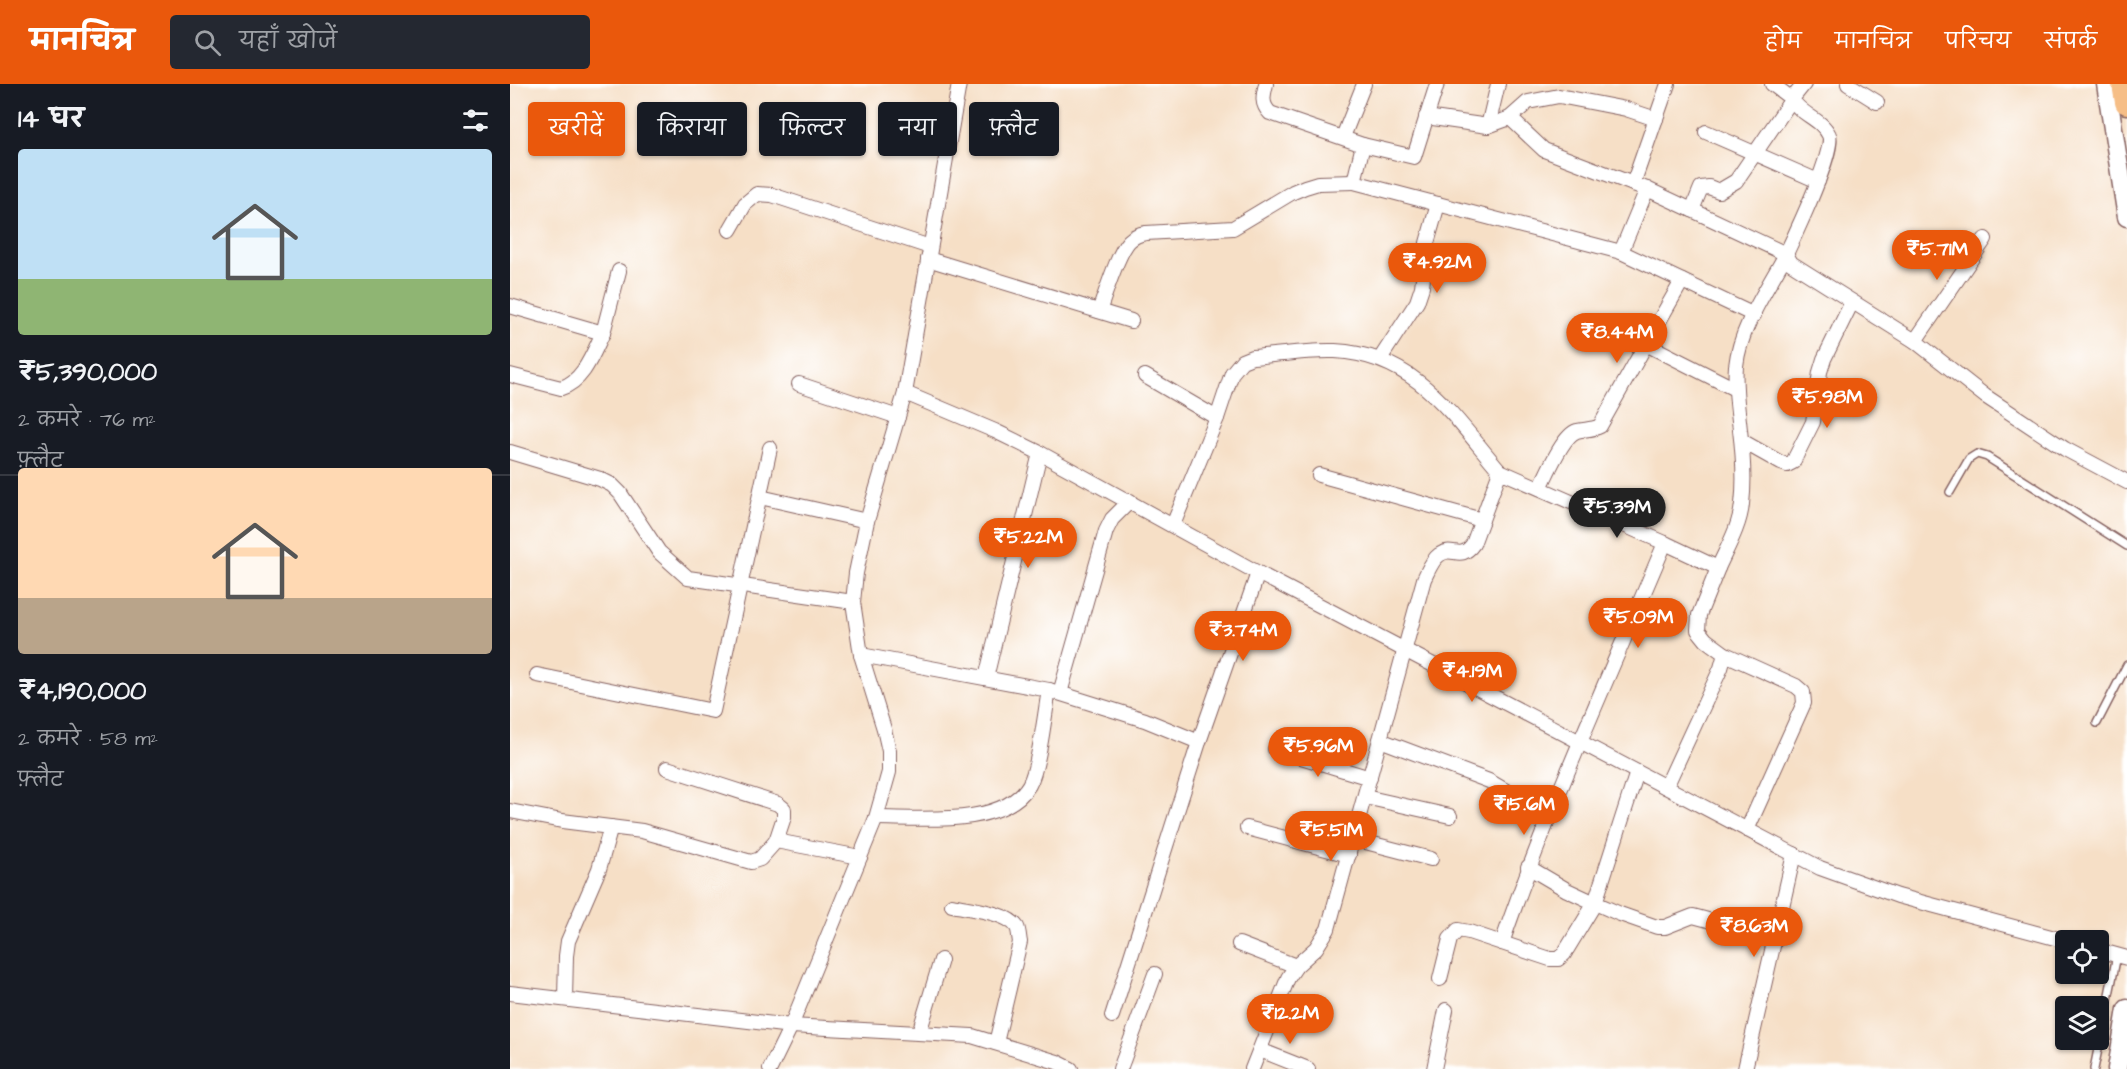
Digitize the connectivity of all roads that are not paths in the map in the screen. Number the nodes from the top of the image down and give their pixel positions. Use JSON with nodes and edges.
{"nodes":[{"id":1,"x":958,"y":84,"type":"edge"},
{"id":2,"x":1266,"y":84,"type":"edge"},
{"id":3,"x":1364,"y":84,"type":"edge"},
{"id":4,"x":1437,"y":84,"type":"edge"},
{"id":5,"x":1498,"y":84,"type":"edge"},
{"id":6,"x":1668,"y":84,"type":"edge"},
{"id":7,"x":1772,"y":84,"type":"edge"},
{"id":8,"x":1804,"y":84,"type":"edge"},
{"id":9,"x":1848,"y":84,"type":"edge"},
{"id":10,"x":2106,"y":84,"type":"edge"},
{"id":11,"x":2124,"y":84,"type":"edge"},
{"id":12,"x":1556,"y":90,"type":"edge"},
{"id":13,"x":1792,"y":99,"type":"junction"},
{"id":14,"x":1876,"y":102,"type":"dead end"},
{"id":15,"x":2127,"y":102,"type":"edge"},
{"id":16,"x":1426,"y":117,"type":"junction"},
{"id":17,"x":1510,"y":118,"type":"junction"},
{"id":18,"x":1656,"y":119,"type":"junction"},
{"id":19,"x":1488,"y":126,"type":"junction"},
{"id":20,"x":1706,"y":132,"type":"dead end"},
{"id":21,"x":1343,"y":137,"type":"junction"},
{"id":22,"x":1363,"y":144,"type":"junction"},
{"id":23,"x":1755,"y":153,"type":"junction"},
{"id":24,"x":1818,"y":181,"type":"junction"},
{"id":25,"x":1354,"y":182,"type":"junction"},
{"id":26,"x":1633,"y":184,"type":"junction"},
{"id":27,"x":1647,"y":189,"type":"junction"},
{"id":28,"x":1438,"y":204,"type":"junction"},
{"id":29,"x":1692,"y":210,"type":"junction"},
{"id":30,"x":2127,"y":217,"type":"edge"},
{"id":31,"x":730,"y":230,"type":"dead end"},
{"id":32,"x":1985,"y":239,"type":"dead end"},
{"id":33,"x":1621,"y":252,"type":"junction"},
{"id":34,"x":929,"y":253,"type":"junction"},
{"id":35,"x":1786,"y":254,"type":"junction"},
{"id":36,"x":619,"y":270,"type":"dead end"},
{"id":37,"x":1682,"y":281,"type":"junction"},
{"id":38,"x":1852,"y":302,"type":"junction"},
{"id":39,"x":510,"y":306,"type":"edge"},
{"id":40,"x":1099,"y":311,"type":"junction"},
{"id":41,"x":1754,"y":315,"type":"junction"},
{"id":42,"x":1131,"y":321,"type":"dead end"},
{"id":43,"x":603,"y":333,"type":"junction"},
{"id":44,"x":1914,"y":341,"type":"junction"},
{"id":45,"x":1646,"y":344,"type":"junction"},
{"id":46,"x":1380,"y":358,"type":"junction"},
{"id":47,"x":510,"y":375,"type":"edge"},
{"id":48,"x":1145,"y":376,"type":"dead end"},
{"id":49,"x":799,"y":384,"type":"dead end"},
{"id":50,"x":1736,"y":389,"type":"junction"},
{"id":51,"x":905,"y":393,"type":"junction"},
{"id":52,"x":898,"y":417,"type":"junction"},
{"id":53,"x":1217,"y":418,"type":"junction"},
{"id":54,"x":1742,"y":441,"type":"junction"},
{"id":55,"x":770,"y":448,"type":"dead end"},
{"id":56,"x":510,"y":452,"type":"edge"},
{"id":57,"x":1040,"y":453,"type":"junction"},
{"id":58,"x":1500,"y":471,"type":"junction"},
{"id":59,"x":1319,"y":475,"type":"dead end"},
{"id":60,"x":2127,"y":482,"type":"edge"},
{"id":61,"x":1540,"y":488,"type":"junction"},
{"id":62,"x":1950,"y":492,"type":"dead end"},
{"id":63,"x":760,"y":497,"type":"junction"},
{"id":64,"x":1130,"y":501,"type":"junction"},
{"id":65,"x":1482,"y":520,"type":"junction"},
{"id":66,"x":867,"y":521,"type":"junction"},
{"id":67,"x":1173,"y":525,"type":"junction"},
{"id":68,"x":1665,"y":543,"type":"junction"},
{"id":69,"x":2127,"y":546,"type":"edge"},
{"id":70,"x":1718,"y":568,"type":"junction"},
{"id":71,"x":1258,"y":573,"type":"junction"},
{"id":72,"x":740,"y":585,"type":"junction"},
{"id":73,"x":853,"y":603,"type":"junction"},
{"id":74,"x":1404,"y":650,"type":"junction"},
{"id":75,"x":1725,"y":654,"type":"junction"},
{"id":76,"x":861,"y":655,"type":"junction"},
{"id":77,"x":2127,"y":664,"type":"edge"},
{"id":78,"x":537,"y":675,"type":"dead end"},
{"id":79,"x":986,"y":678,"type":"junction"},
{"id":80,"x":1054,"y":692,"type":"junction"},
{"id":81,"x":2097,"y":723,"type":"dead end"},
{"id":82,"x":1380,"y":740,"type":"junction"},
{"id":83,"x":1199,"y":742,"type":"junction"},
{"id":84,"x":1581,"y":743,"type":"junction"},
{"id":85,"x":1275,"y":748,"type":"dead end"},
{"id":86,"x":667,"y":768,"type":"dead end"},
{"id":87,"x":1637,"y":772,"type":"junction"},
{"id":88,"x":1370,"y":778,"type":"junction"},
{"id":89,"x":1666,"y":787,"type":"junction"},
{"id":90,"x":1365,"y":797,"type":"junction"},
{"id":91,"x":510,"y":811,"type":"edge"},
{"id":92,"x":1450,"y":816,"type":"dead end"},
{"id":93,"x":1548,"y":816,"type":"junction"},
{"id":94,"x":876,"y":818,"type":"junction"},
{"id":95,"x":611,"y":827,"type":"junction"},
{"id":96,"x":1247,"y":828,"type":"dead end"},
{"id":97,"x":1747,"y":830,"type":"junction"},
{"id":98,"x":1354,"y":839,"type":"junction"},
{"id":99,"x":776,"y":841,"type":"junction"},
{"id":100,"x":1794,"y":854,"type":"junction"},
{"id":101,"x":1349,"y":855,"type":"junction"},
{"id":102,"x":860,"y":857,"type":"junction"},
{"id":103,"x":1431,"y":859,"type":"dead end"},
{"id":104,"x":1528,"y":867,"type":"junction"},
{"id":105,"x":1595,"y":903,"type":"junction"},
{"id":106,"x":952,"y":905,"type":"dead end"},
{"id":107,"x":1775,"y":938,"type":"junction"},
{"id":108,"x":2055,"y":938,"type":"edge"},
{"id":109,"x":1502,"y":943,"type":"junction"},
{"id":110,"x":1239,"y":944,"type":"dead end"},
{"id":111,"x":2122,"y":956,"type":"edge"},
{"id":112,"x":941,"y":960,"type":"dead end"},
{"id":113,"x":1296,"y":966,"type":"junction"},
{"id":114,"x":1155,"y":974,"type":"dead end"},
{"id":115,"x":1440,"y":979,"type":"dead end"},
{"id":116,"x":510,"y":993,"type":"edge"},
{"id":117,"x":565,"y":999,"type":"junction"},
{"id":118,"x":2127,"y":1009,"type":"edge"},
{"id":119,"x":1446,"y":1010,"type":"dead end"},
{"id":120,"x":1112,"y":1016,"type":"dead end"},
{"id":121,"x":791,"y":1026,"type":"junction"},
{"id":122,"x":919,"y":1033,"type":"junction"},
{"id":123,"x":996,"y":1043,"type":"junction"},
{"id":124,"x":1260,"y":1050,"type":"junction"},
{"id":125,"x":1057,"y":1066,"type":"edge"},
{"id":126,"x":770,"y":1069,"type":"edge"},
{"id":127,"x":1071,"y":1069,"type":"edge"},
{"id":128,"x":1120,"y":1069,"type":"edge"},
{"id":129,"x":1252,"y":1069,"type":"edge"},
{"id":130,"x":1308,"y":1069,"type":"edge"},
{"id":131,"x":1434,"y":1069,"type":"edge"},
{"id":132,"x":1745,"y":1069,"type":"edge"},
{"id":133,"x":2094,"y":1069,"type":"edge"},
{"id":134,"x":2117,"y":1069,"type":"edge"}],
"edges":[{"from":1,"to":34,"type":"street"},
{"from":2,"to":21,"type":"street"},
{"from":3,"to":21,"type":"street"},
{"from":4,"to":16,"type":"street"},
{"from":5,"to":19,"type":"street"},
{"from":6,"to":18,"type":"street"},
{"from":7,"to":13,"type":"street"},
{"from":8,"to":13,"type":"street"},
{"from":9,"to":14,"type":"street"},
{"from":10,"to":30,"type":"street"},
{"from":11,"to":15,"type":"highway"},
{"from":12,"to":17,"type":"street"},
{"from":12,"to":18,"type":"street"},
{"from":13,"to":23,"type":"street"},
{"from":13,"to":24,"type":"street"},
{"from":16,"to":19,"type":"street"},
{"from":16,"to":22,"type":"street"},
{"from":17,"to":19,"type":"street"},
{"from":17,"to":26,"type":"street"},
{"from":18,"to":26,"type":"street"},
{"from":20,"to":23,"type":"street"},
{"from":21,"to":22,"type":"street"},
{"from":22,"to":25,"type":"street"},
{"from":23,"to":24,"type":"street"},
{"from":23,"to":29,"type":"street"},
{"from":24,"to":35,"type":"street"},
{"from":25,"to":28,"type":"street"},
{"from":25,"to":40,"type":"street"},
{"from":26,"to":27,"type":"street"},
{"from":27,"to":29,"type":"street"},
{"from":27,"to":33,"type":"street"},
{"from":28,"to":33,"type":"street"},
{"from":28,"to":46,"type":"street"},
{"from":29,"to":35,"type":"street"},
{"from":31,"to":34,"type":"street"},
{"from":32,"to":44,"type":"street"},
{"from":33,"to":37,"type":"street"},
{"from":34,"to":40,"type":"street"},
{"from":34,"to":51,"type":"street"},
{"from":35,"to":38,"type":"street"},
{"from":35,"to":41,"type":"street"},
{"from":36,"to":43,"type":"street"},
{"from":37,"to":41,"type":"street"},
{"from":37,"to":45,"type":"street"},
{"from":38,"to":44,"type":"street"},
{"from":38,"to":54,"type":"street"},
{"from":39,"to":43,"type":"street"},
{"from":40,"to":42,"type":"street"},
{"from":41,"to":50,"type":"street"},
{"from":43,"to":47,"type":"street"},
{"from":44,"to":60,"type":"street"},
{"from":45,"to":50,"type":"street"},
{"from":45,"to":61,"type":"street"},
{"from":46,"to":53,"type":"street"},
{"from":46,"to":58,"type":"street"},
{"from":48,"to":53,"type":"street"},
{"from":49,"to":52,"type":"street"},
{"from":50,"to":54,"type":"street"},
{"from":51,"to":52,"type":"street"},
{"from":51,"to":57,"type":"street"},
{"from":52,"to":66,"type":"street"},
{"from":53,"to":67,"type":"street"},
{"from":54,"to":70,"type":"street"},
{"from":55,"to":63,"type":"street"},
{"from":56,"to":72,"type":"street"},
{"from":57,"to":64,"type":"street"},
{"from":57,"to":79,"type":"street"},
{"from":58,"to":61,"type":"street"},
{"from":58,"to":65,"type":"street"},
{"from":59,"to":65,"type":"street"},
{"from":61,"to":68,"type":"street"},
{"from":62,"to":69,"type":"lane"},
{"from":63,"to":66,"type":"street"},
{"from":63,"to":72,"type":"street"},
{"from":64,"to":67,"type":"street"},
{"from":64,"to":80,"type":"street"},
{"from":65,"to":74,"type":"street"},
{"from":66,"to":73,"type":"street"},
{"from":67,"to":71,"type":"street"},
{"from":68,"to":70,"type":"street"},
{"from":68,"to":84,"type":"street"},
{"from":70,"to":75,"type":"street"},
{"from":71,"to":74,"type":"street"},
{"from":71,"to":83,"type":"street"},
{"from":72,"to":73,"type":"street"},
{"from":72,"to":78,"type":"street"},
{"from":73,"to":76,"type":"street"},
{"from":74,"to":82,"type":"street"},
{"from":74,"to":84,"type":"street"},
{"from":75,"to":89,"type":"street"},
{"from":75,"to":97,"type":"street"},
{"from":76,"to":79,"type":"street"},
{"from":76,"to":94,"type":"street"},
{"from":77,"to":81,"type":"lane"},
{"from":79,"to":80,"type":"street"},
{"from":80,"to":83,"type":"street"},
{"from":80,"to":94,"type":"street"},
{"from":82,"to":88,"type":"street"},
{"from":82,"to":93,"type":"street"},
{"from":83,"to":120,"type":"street"},
{"from":84,"to":87,"type":"street"},
{"from":84,"to":93,"type":"street"},
{"from":85,"to":88,"type":"street"},
{"from":86,"to":99,"type":"street"},
{"from":87,"to":89,"type":"street"},
{"from":87,"to":105,"type":"street"},
{"from":88,"to":90,"type":"street"},
{"from":89,"to":97,"type":"street"},
{"from":90,"to":92,"type":"street"},
{"from":90,"to":98,"type":"street"},
{"from":91,"to":95,"type":"street"},
{"from":93,"to":104,"type":"street"},
{"from":94,"to":102,"type":"street"},
{"from":95,"to":99,"type":"street"},
{"from":95,"to":117,"type":"street"},
{"from":96,"to":101,"type":"street"},
{"from":97,"to":100,"type":"street"},
{"from":98,"to":101,"type":"street"},
{"from":98,"to":103,"type":"street"},
{"from":99,"to":102,"type":"street"},
{"from":100,"to":107,"type":"street"},
{"from":100,"to":108,"type":"street"},
{"from":101,"to":113,"type":"street"},
{"from":102,"to":121,"type":"street"},
{"from":104,"to":105,"type":"street"},
{"from":104,"to":109,"type":"street"},
{"from":105,"to":107,"type":"street"},
{"from":105,"to":109,"type":"street"},
{"from":106,"to":123,"type":"street"},
{"from":107,"to":132,"type":"street"},
{"from":109,"to":115,"type":"street"},
{"from":110,"to":113,"type":"street"},
{"from":111,"to":133,"type":"lane"},
{"from":112,"to":122,"type":"street"},
{"from":113,"to":124,"type":"street"},
{"from":114,"to":128,"type":"street"},
{"from":116,"to":117,"type":"street"},
{"from":117,"to":121,"type":"street"},
{"from":118,"to":134,"type":"street"},
{"from":119,"to":131,"type":"street"},
{"from":121,"to":122,"type":"street"},
{"from":121,"to":126,"type":"street"},
{"from":122,"to":123,"type":"street"},
{"from":123,"to":125,"type":"street"},
{"from":124,"to":129,"type":"street"},
{"from":124,"to":130,"type":"street"},
{"from":125,"to":127,"type":"street"}]}
